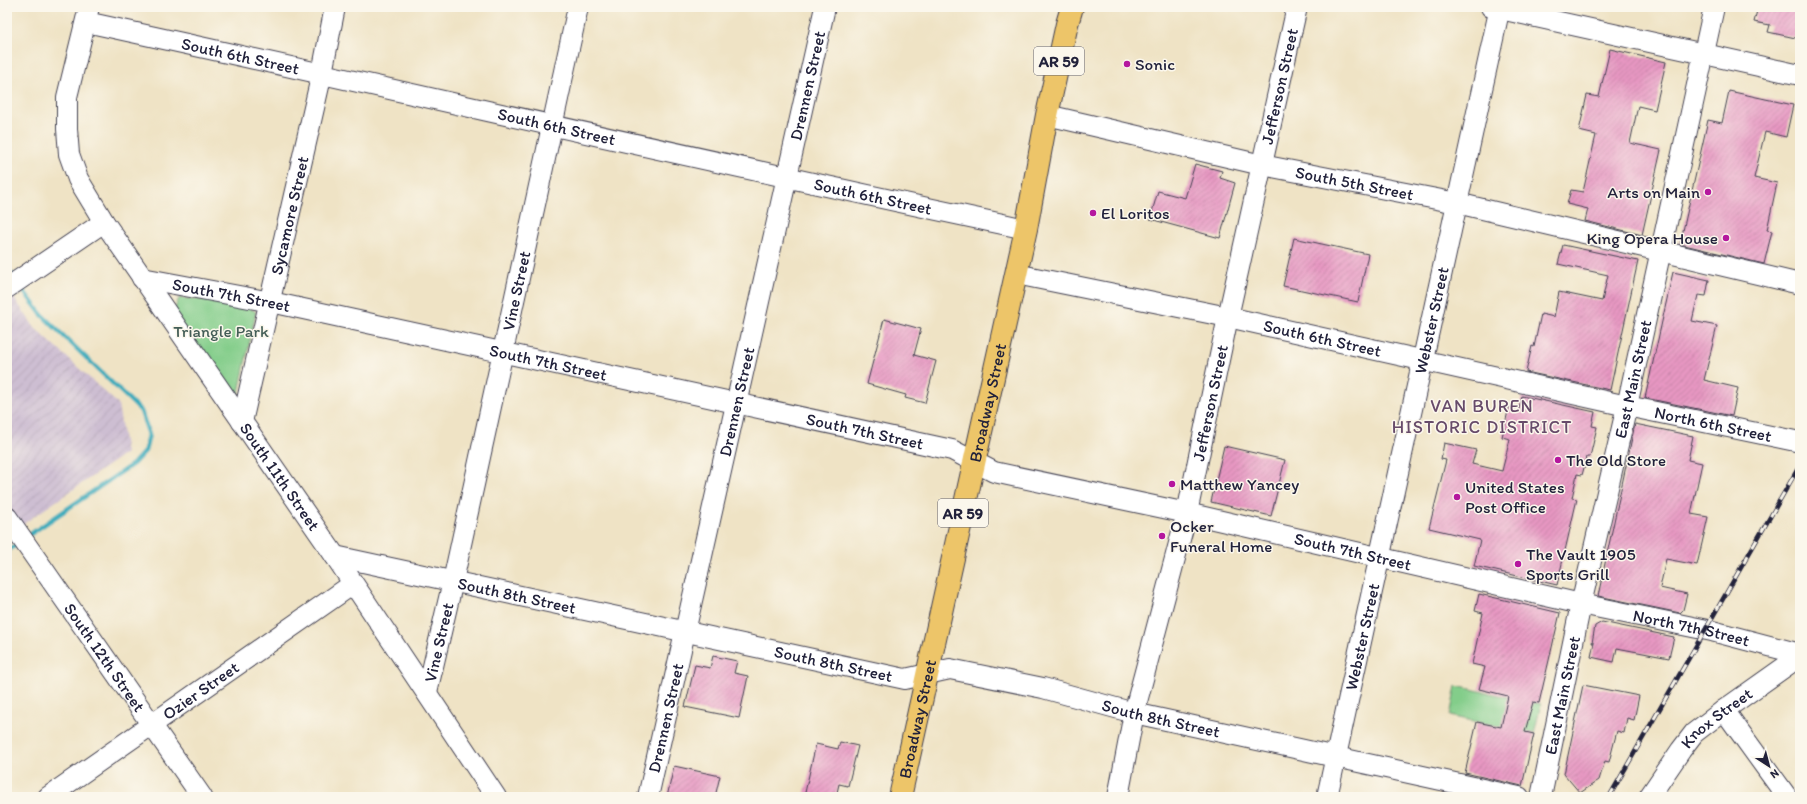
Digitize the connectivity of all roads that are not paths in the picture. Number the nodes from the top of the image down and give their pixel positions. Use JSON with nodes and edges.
{"nodes":[{"id":1,"x":335,"y":7,"type":"edge"},
{"id":2,"x":578,"y":7,"type":"edge"},
{"id":3,"x":826,"y":7,"type":"edge"},
{"id":4,"x":1072,"y":7,"type":"edge"},
{"id":5,"x":1297,"y":7,"type":"edge"},
{"id":6,"x":1714,"y":7,"type":"edge"},
{"id":7,"x":1497,"y":8,"type":"edge"},
{"id":8,"x":88,"y":15,"type":"edge"},
{"id":9,"x":1704,"y":54,"type":"junction"},
{"id":10,"x":322,"y":73,"type":"junction"},
{"id":11,"x":1800,"y":75,"type":"edge"},
{"id":12,"x":1047,"y":115,"type":"junction"},
{"id":13,"x":552,"y":125,"type":"junction"},
{"id":14,"x":1262,"y":165,"type":"junction"},
{"id":15,"x":787,"y":179,"type":"junction"},
{"id":16,"x":1457,"y":203,"type":"junction"},
{"id":17,"x":104,"y":222,"type":"junction"},
{"id":18,"x":1026,"y":229,"type":"junction"},
{"id":19,"x":1661,"y":252,"type":"junction"},
{"id":20,"x":1016,"y":274,"type":"junction"},
{"id":21,"x":142,"y":278,"type":"junction"},
{"id":22,"x":1800,"y":284,"type":"edge"},
{"id":23,"x":7,"y":288,"type":"edge"},
{"id":24,"x":270,"y":302,"type":"junction"},
{"id":25,"x":1228,"y":317,"type":"junction"},
{"id":26,"x":503,"y":354,"type":"junction"},
{"id":27,"x":1423,"y":361,"type":"junction"},
{"id":28,"x":737,"y":404,"type":"junction"},
{"id":29,"x":1627,"y":406,"type":"junction"},
{"id":30,"x":242,"y":422,"type":"junction"},
{"id":31,"x":1799,"y":438,"type":"edge"},
{"id":32,"x":975,"y":461,"type":"junction"},
{"id":33,"x":1187,"y":513,"type":"junction"},
{"id":34,"x":11,"y":523,"type":"edge"},
{"id":35,"x":335,"y":556,"type":"junction"},
{"id":36,"x":1380,"y":558,"type":"junction"},
{"id":37,"x":453,"y":581,"type":"junction"},
{"id":38,"x":353,"y":584,"type":"junction"},
{"id":39,"x":1582,"y":604,"type":"junction"},
{"id":40,"x":685,"y":632,"type":"junction"},
{"id":41,"x":1800,"y":655,"type":"edge"},
{"id":42,"x":928,"y":674,"type":"junction"},
{"id":43,"x":427,"y":692,"type":"junction"},
{"id":44,"x":1724,"y":710,"type":"junction"},
{"id":45,"x":1134,"y":713,"type":"junction"},
{"id":46,"x":152,"y":725,"type":"junction"},
{"id":47,"x":1336,"y":756,"type":"junction"},
{"id":48,"x":489,"y":794,"type":"edge"},
{"id":49,"x":48,"y":797,"type":"edge"},
{"id":50,"x":202,"y":797,"type":"edge"},
{"id":51,"x":648,"y":797,"type":"edge"},
{"id":52,"x":900,"y":797,"type":"edge"},
{"id":53,"x":1118,"y":797,"type":"edge"},
{"id":54,"x":1327,"y":797,"type":"edge"},
{"id":55,"x":1519,"y":797,"type":"edge"},
{"id":56,"x":1541,"y":797,"type":"edge"},
{"id":57,"x":1649,"y":797,"type":"edge"},
{"id":58,"x":1788,"y":797,"type":"edge"}],
"edges":[{"from":1,"to":10,"type":"street","name":"Sycamore Street"},
{"from":2,"to":13,"type":"street","name":"Vine Street"},
{"from":3,"to":15,"type":"street","name":"Drennen Street"},
{"from":4,"to":12,"type":"main road","name":"Broadway Street","number":"AR 59"},
{"from":5,"to":14,"type":"street","name":"Jefferson Street"},
{"from":6,"to":9,"type":"street","name":"East Main Street"},
{"from":7,"to":9,"type":"street"},
{"from":7,"to":16,"type":"street","name":"Webster Street"},
{"from":8,"to":10,"type":"street","name":"South 6th Street"},
{"from":8,"to":17,"type":"street","name":"South 11th Street"},
{"from":9,"to":11,"type":"street"},
{"from":9,"to":19,"type":"street","name":"East Main Street"},
{"from":10,"to":13,"type":"street","name":"South 6th Street"},
{"from":10,"to":24,"type":"street","name":"Sycamore Street"},
{"from":12,"to":14,"type":"street","name":"South 5th Street"},
{"from":12,"to":18,"type":"main road","name":"Broadway Street","number":"AR 59"},
{"from":13,"to":15,"type":"street","name":"South 6th Street"},
{"from":13,"to":26,"type":"street","name":"Vine Street"},
{"from":14,"to":16,"type":"street","name":"South 5th Street"},
{"from":14,"to":25,"type":"street","name":"Jefferson Street"},
{"from":15,"to":18,"type":"street","name":"South 6th Street"},
{"from":15,"to":28,"type":"street","name":"Drennen Street"},
{"from":16,"to":19,"type":"street","name":"South 5th Street"},
{"from":16,"to":27,"type":"street","name":"Webster Street"},
{"from":17,"to":21,"type":"street","name":"South 11th Street"},
{"from":17,"to":23,"type":"street"},
{"from":18,"to":20,"type":"main road","name":"Broadway Street","number":"AR 59"},
{"from":19,"to":22,"type":"street","name":"South 5th Street"},
{"from":19,"to":29,"type":"street","name":"East Main Street"},
{"from":20,"to":25,"type":"street","name":"South 6th Street"},
{"from":20,"to":32,"type":"main road","name":"Broadway Street","number":"AR 59"},
{"from":21,"to":24,"type":"street","name":"South 7th Street"},
{"from":21,"to":30,"type":"street","name":"South 11th Street"},
{"from":24,"to":26,"type":"street","name":"South 7th Street"},
{"from":24,"to":30,"type":"street","name":"Sycamore Street"},
{"from":25,"to":27,"type":"street","name":"South 6th Street"},
{"from":25,"to":33,"type":"street","name":"Jefferson Street"},
{"from":26,"to":28,"type":"street","name":"South 7th Street"},
{"from":26,"to":37,"type":"street","name":"Vine Street"},
{"from":27,"to":29,"type":"street","name":"South 6th Street"},
{"from":27,"to":36,"type":"street","name":"Webster Street"},
{"from":28,"to":32,"type":"street","name":"South 7th Street"},
{"from":28,"to":40,"type":"street","name":"Drennen Street"},
{"from":29,"to":31,"type":"street","name":"North 6th Street"},
{"from":29,"to":39,"type":"street","name":"East Main Street"},
{"from":30,"to":35,"type":"street","name":"South 11th Street"},
{"from":32,"to":33,"type":"street","name":"South 7th Street"},
{"from":32,"to":42,"type":"main road","name":"Broadway Street","number":"AR 59"},
{"from":33,"to":36,"type":"street","name":"South 7th Street"},
{"from":33,"to":45,"type":"street","name":"Jefferson Street"},
{"from":34,"to":46,"type":"street","name":"South 12th Street"},
{"from":35,"to":37,"type":"street","name":"South 8th Street"},
{"from":35,"to":38,"type":"street","name":"South 11th Street"},
{"from":36,"to":39,"type":"street","name":"South 7th Street"},
{"from":36,"to":47,"type":"street","name":"Webster Street"},
{"from":37,"to":40,"type":"street","name":"South 8th Street"},
{"from":37,"to":43,"type":"street","name":"Vine Street"},
{"from":38,"to":43,"type":"street","name":"South 11th Street"},
{"from":38,"to":46,"type":"street","name":"Ozier Street"},
{"from":39,"to":41,"type":"street","name":"North 7th Street"},
{"from":39,"to":56,"type":"street","name":"East Main Street"},
{"from":40,"to":42,"type":"street","name":"South 8th Street"},
{"from":40,"to":51,"type":"street","name":"Drennen Street"},
{"from":41,"to":44,"type":"street","name":"Knox Street"},
{"from":42,"to":45,"type":"street","name":"South 8th Street"},
{"from":42,"to":52,"type":"main road","name":"Broadway Street","number":"AR 59"},
{"from":43,"to":48,"type":"street","name":"South 11th Street"},
{"from":44,"to":57,"type":"street","name":"Knox Street"},
{"from":44,"to":58,"type":"street"},
{"from":45,"to":47,"type":"street","name":"South 8th Street"},
{"from":45,"to":53,"type":"street","name":"Jefferson Street"},
{"from":46,"to":49,"type":"street","name":"Ozier Street"},
{"from":46,"to":50,"type":"street","name":"South 12th Street"},
{"from":47,"to":54,"type":"street","name":"Webster Street"},
{"from":47,"to":55,"type":"street","name":"South 8th Street"}]}
